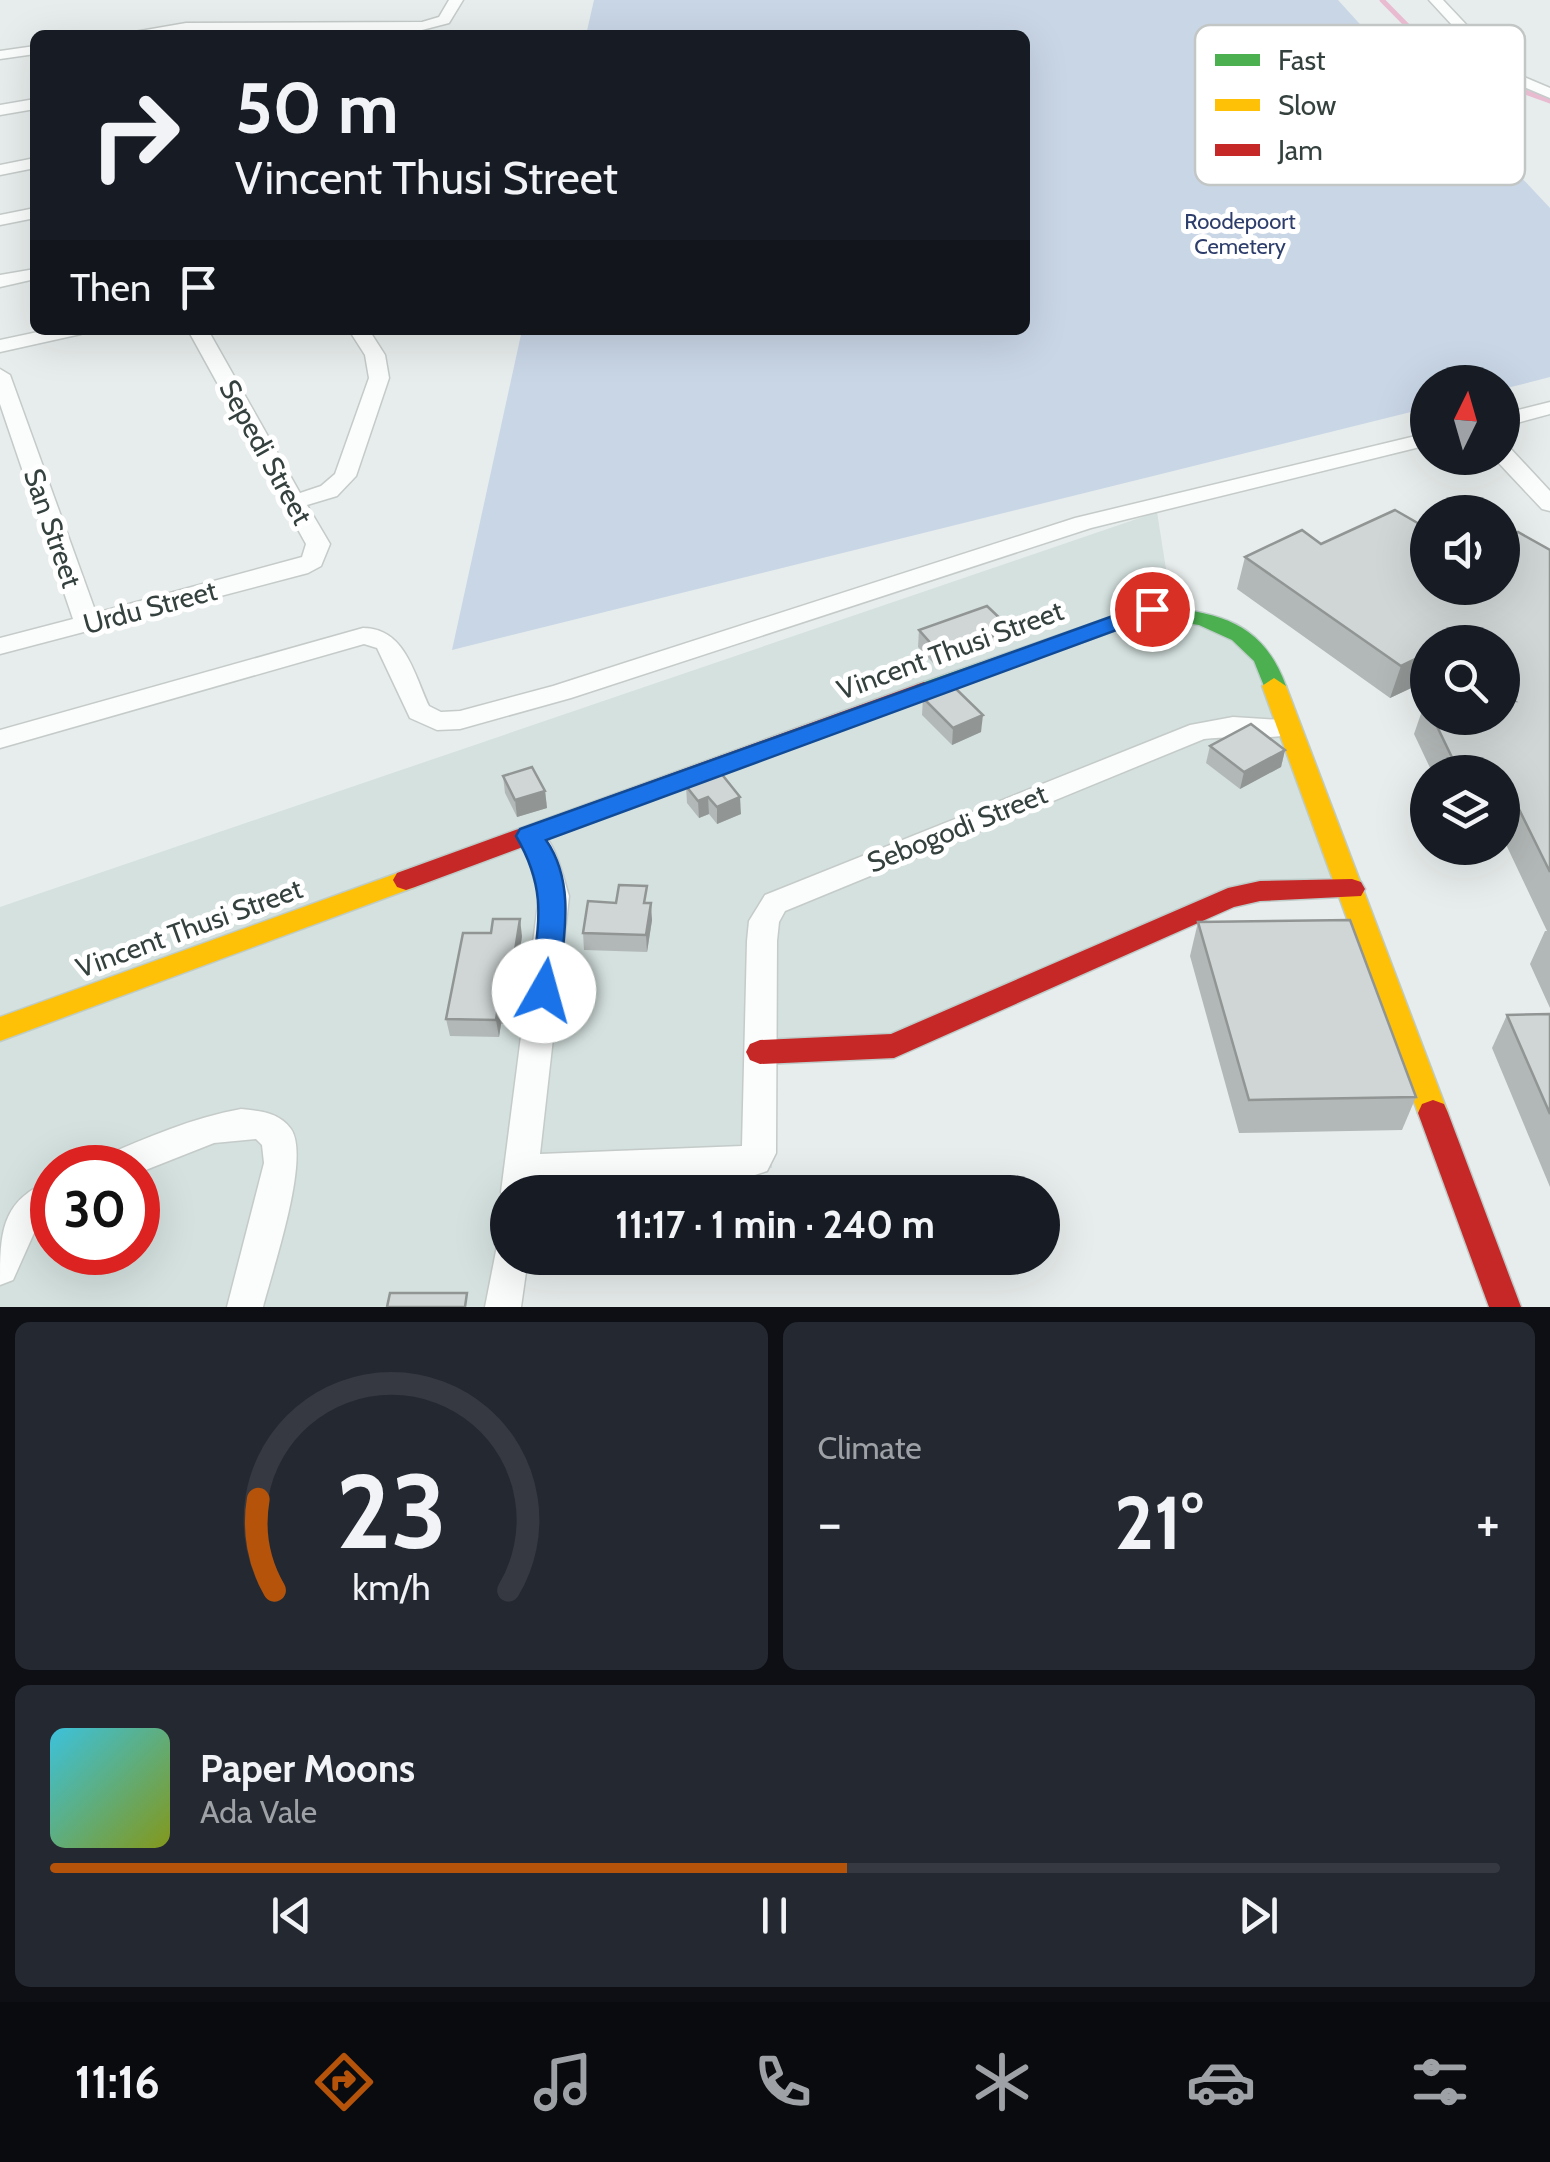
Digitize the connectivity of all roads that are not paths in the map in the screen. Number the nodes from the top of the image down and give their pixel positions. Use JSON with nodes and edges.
{"nodes":[{"id":1,"x":456,"y":0,"type":"edge"},
{"id":2,"x":1436,"y":0,"type":"edge"},
{"id":3,"x":351,"y":10,"type":"dead end"},
{"id":4,"x":1459,"y":25,"type":"edge"},
{"id":5,"x":160,"y":30,"type":"edge"},
{"id":6,"x":215,"y":30,"type":"edge"},
{"id":7,"x":342,"y":30,"type":"edge"},
{"id":8,"x":358,"y":30,"type":"edge"},
{"id":9,"x":30,"y":51,"type":"edge"},
{"id":10,"x":0,"y":55,"type":"edge"},
{"id":11,"x":1525,"y":82,"type":"edge"},
{"id":12,"x":1550,"y":93,"type":"edge"},
{"id":13,"x":30,"y":105,"type":"edge"},
{"id":14,"x":0,"y":110,"type":"edge"},
{"id":15,"x":30,"y":164,"type":"edge"},
{"id":16,"x":0,"y":170,"type":"edge"},
{"id":17,"x":30,"y":214,"type":"edge"},
{"id":18,"x":0,"y":220,"type":"edge"},
{"id":19,"x":30,"y":275,"type":"edge"},
{"id":20,"x":0,"y":281,"type":"edge"},
{"id":21,"x":51,"y":335,"type":"edge"},
{"id":22,"x":201,"y":335,"type":"edge"},
{"id":23,"x":362,"y":335,"type":"edge"},
{"id":24,"x":0,"y":346,"type":"edge"},
{"id":25,"x":0,"y":375,"type":"edge"},
{"id":26,"x":1550,"y":408,"type":"edge"},
{"id":27,"x":1520,"y":416,"type":"edge"},
{"id":28,"x":1410,"y":443,"type":"edge"},
{"id":29,"x":1520,"y":472,"type":"edge"},
{"id":30,"x":294,"y":502,"type":"junction"},
{"id":31,"x":1550,"y":504,"type":"edge"},
{"id":32,"x":300,"y":568,"type":"joint"},
{"id":33,"x":86,"y":623,"type":"junction"},
{"id":34,"x":0,"y":646,"type":"edge"},
{"id":35,"x":1288,"y":727,"type":"junction"},
{"id":36,"x":0,"y":739,"type":"edge"},
{"id":37,"x":529,"y":836,"type":"junction"},
{"id":38,"x":1352,"y":889,"type":"junction"},
{"id":39,"x":0,"y":1029,"type":"edge"},
{"id":40,"x":760,"y":1052,"type":"junction"},
{"id":41,"x":160,"y":1150,"type":"edge"},
{"id":42,"x":521,"y":1175,"type":"edge"},
{"id":43,"x":595,"y":1175,"type":"edge"},
{"id":44,"x":30,"y":1211,"type":"edge"},
{"id":45,"x":0,"y":1268,"type":"edge"},
{"id":46,"x":508,"y":1275,"type":"edge"},
{"id":47,"x":245,"y":1307,"type":"edge"},
{"id":48,"x":503,"y":1307,"type":"edge"},
{"id":49,"x":1504,"y":1307,"type":"edge"}],
"edges":[{"from":1,"to":8,"type":"street"},
{"from":2,"to":4,"type":"street"},
{"from":3,"to":7,"type":"street"},
{"from":5,"to":6,"type":"street"},
{"from":9,"to":10,"type":"street"},
{"from":11,"to":12,"type":"street"},
{"from":13,"to":14,"type":"street"},
{"from":15,"to":16,"type":"street"},
{"from":17,"to":18,"type":"street"},
{"from":19,"to":20,"type":"street"},
{"from":21,"to":24,"type":"street"},
{"from":22,"to":30,"type":"street","name":"Sepedi Street"},
{"from":23,"to":30,"type":"street"},
{"from":25,"to":33,"type":"street","name":"San Street"},
{"from":26,"to":27,"type":"street"},
{"from":28,"to":36,"type":"street"},
{"from":29,"to":31,"type":"street"},
{"from":30,"to":32,"type":"street","name":"Sepedi Street"},
{"from":32,"to":33,"type":"street","name":"Urdu Street"},
{"from":33,"to":34,"type":"street","name":"Urdu Street"},
{"from":35,"to":37,"type":"street","name":"Vincent Thusi Street"},
{"from":35,"to":38,"type":"street","name":"Vincent Thusi Street"},
{"from":35,"to":40,"type":"street","name":"Sebogodi Street"},
{"from":37,"to":39,"type":"street","name":"Vincent Thusi Street"},
{"from":37,"to":42,"type":"street"},
{"from":38,"to":40,"type":"street"},
{"from":38,"to":49,"type":"street","name":"Vincent Thusi Street"},
{"from":40,"to":43,"type":"street","name":"Sebogodi Street"},
{"from":41,"to":47,"type":"street"},
{"from":44,"to":45,"type":"street"},
{"from":46,"to":48,"type":"street"}]}
